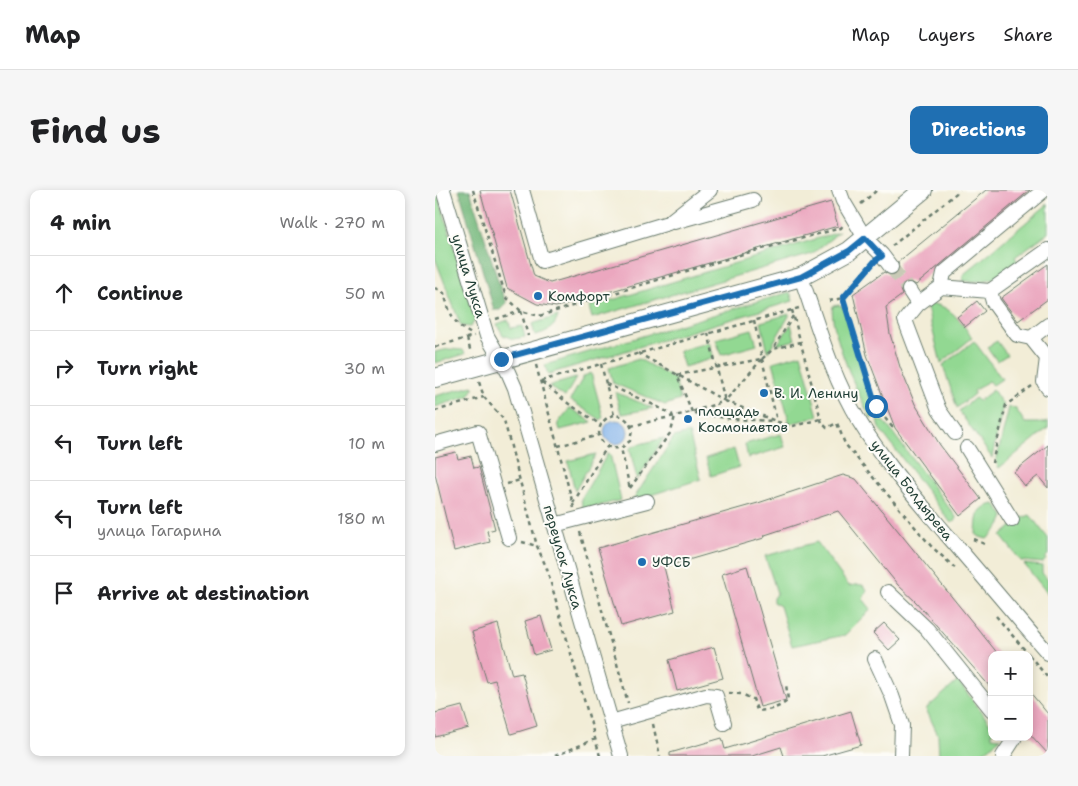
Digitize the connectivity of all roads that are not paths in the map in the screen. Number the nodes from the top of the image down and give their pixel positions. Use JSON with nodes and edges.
{"nodes":[{"id":1,"x":443,"y":190,"type":"edge"},
{"id":2,"x":522,"y":190,"type":"edge"},
{"id":3,"x":710,"y":190,"type":"edge"},
{"id":4,"x":839,"y":190,"type":"edge"},
{"id":5,"x":923,"y":190,"type":"edge"},
{"id":6,"x":1044,"y":190,"type":"edge"},
{"id":7,"x":753,"y":200,"type":"dead end"},
{"id":8,"x":669,"y":224,"type":"junction"},
{"id":9,"x":865,"y":238,"type":"junction"},
{"id":10,"x":1048,"y":250,"type":"edge"},
{"id":11,"x":891,"y":267,"type":"tunnel mouth"},
{"id":12,"x":801,"y":277,"type":"junction"},
{"id":13,"x":941,"y":287,"type":"junction"},
{"id":14,"x":909,"y":290,"type":"tunnel mouth"},
{"id":15,"x":990,"y":291,"type":"junction"},
{"id":16,"x":918,"y":304,"type":"junction"},
{"id":17,"x":1048,"y":325,"type":"edge"},
{"id":18,"x":1031,"y":338,"type":"junction"},
{"id":19,"x":1047,"y":358,"type":"edge"},
{"id":20,"x":501,"y":359,"type":"junction"},
{"id":21,"x":435,"y":378,"type":"edge"},
{"id":22,"x":1046,"y":382,"type":"edge"},
{"id":23,"x":955,"y":432,"type":"dead end"},
{"id":24,"x":435,"y":444,"type":"edge"},
{"id":25,"x":967,"y":448,"type":"dead end"},
{"id":26,"x":647,"y":501,"type":"dead end"},
{"id":27,"x":1012,"y":520,"type":"dead end"},
{"id":28,"x":554,"y":526,"type":"junction"},
{"id":29,"x":509,"y":538,"type":"dead end"},
{"id":30,"x":888,"y":592,"type":"dead end"},
{"id":31,"x":1048,"y":653,"type":"edge"},
{"id":32,"x":875,"y":659,"type":"dead end"},
{"id":33,"x":988,"y":705,"type":"edge"},
{"id":34,"x":611,"y":722,"type":"junction"},
{"id":35,"x":723,"y":723,"type":"dead end"},
{"id":36,"x":1013,"y":741,"type":"edge"},
{"id":37,"x":621,"y":756,"type":"edge"},
{"id":38,"x":901,"y":756,"type":"edge"},
{"id":39,"x":1003,"y":756,"type":"edge"}],
"edges":[{"from":1,"to":20,"type":"street","name":"улица Лукса"},
{"from":2,"to":8,"type":"street"},
{"from":3,"to":8,"type":"street"},
{"from":4,"to":9,"type":"street"},
{"from":5,"to":9,"type":"main road"},
{"from":6,"to":13,"type":"street"},
{"from":7,"to":8,"type":"street"},
{"from":9,"to":11,"type":"street"},
{"from":9,"to":12,"type":"main road"},
{"from":10,"to":15,"type":"street"},
{"from":12,"to":20,"type":"main road"},
{"from":12,"to":31,"type":"street","name":"улица Болдырева"},
{"from":13,"to":15,"type":"street"},
{"from":13,"to":16,"type":"street"},
{"from":14,"to":16,"type":"street"},
{"from":15,"to":18,"type":"street"},
{"from":16,"to":23,"type":"street"},
{"from":17,"to":18,"type":"street"},
{"from":18,"to":19,"type":"street"},
{"from":19,"to":22,"type":"street"},
{"from":20,"to":21,"type":"main road"},
{"from":20,"to":28,"type":"street","name":"переулок Лукса"},
{"from":24,"to":29,"type":"street"},
{"from":25,"to":27,"type":"street"},
{"from":26,"to":28,"type":"street"},
{"from":28,"to":34,"type":"street","name":"переулок Лукса"},
{"from":30,"to":33,"type":"street"},
{"from":32,"to":38,"type":"street"},
{"from":34,"to":35,"type":"street"},
{"from":34,"to":37,"type":"street","name":"переулок Лукса"},
{"from":36,"to":39,"type":"street"}]}
